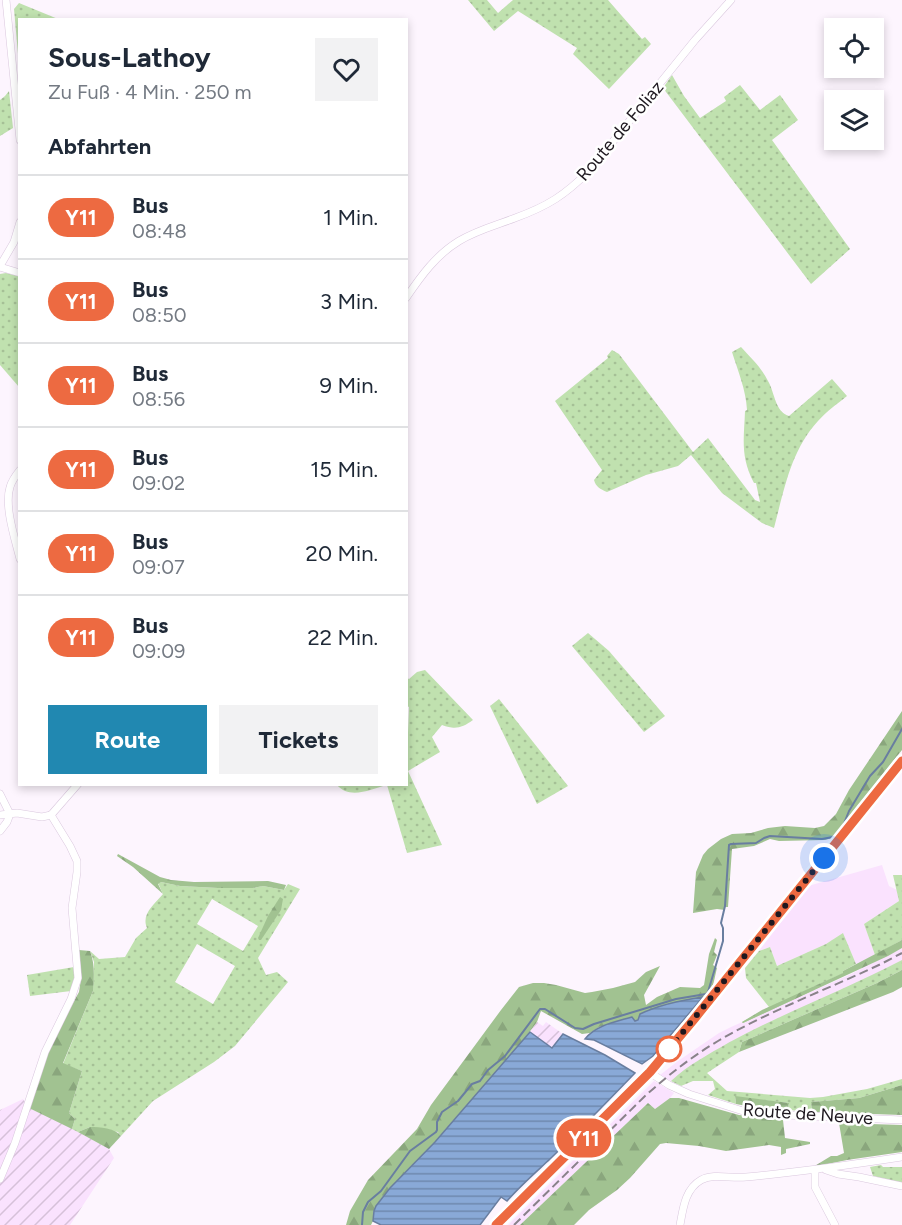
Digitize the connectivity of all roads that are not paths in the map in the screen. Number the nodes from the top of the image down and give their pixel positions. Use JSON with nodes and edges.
{"nodes":[{"id":1,"x":6,"y":0,"type":"edge"},
{"id":2,"x":731,"y":0,"type":"edge"},
{"id":3,"x":18,"y":120,"type":"edge"},
{"id":4,"x":18,"y":229,"type":"edge"},
{"id":5,"x":0,"y":267,"type":"edge"},
{"id":6,"x":18,"y":272,"type":"edge"},
{"id":7,"x":408,"y":295,"type":"edge"},
{"id":8,"x":18,"y":473,"type":"edge"},
{"id":9,"x":18,"y":548,"type":"edge"},
{"id":10,"x":902,"y":761,"type":"edge"},
{"id":11,"x":76,"y":786,"type":"edge"},
{"id":12,"x":0,"y":794,"type":"edge"},
{"id":13,"x":10,"y":814,"type":"junction"},
{"id":14,"x":0,"y":815,"type":"edge"},
{"id":15,"x":51,"y":815,"type":"junction"},
{"id":16,"x":0,"y":831,"type":"edge"},
{"id":17,"x":650,"y":1072,"type":"junction"},
{"id":18,"x":902,"y":1120,"type":"edge"},
{"id":19,"x":902,"y":1157,"type":"edge"},
{"id":20,"x":819,"y":1170,"type":"junction"},
{"id":21,"x":0,"y":1179,"type":"edge"},
{"id":22,"x":902,"y":1186,"type":"edge"},
{"id":23,"x":496,"y":1225,"type":"edge"},
{"id":24,"x":680,"y":1225,"type":"edge"},
{"id":25,"x":835,"y":1225,"type":"edge"}],
"edges":[{"from":1,"to":3,"type":"street"},
{"from":2,"to":7,"type":"street","name":"Route de Foliaz"},
{"from":4,"to":5,"type":"street"},
{"from":5,"to":6,"type":"street"},
{"from":8,"to":9,"type":"street"},
{"from":10,"to":17,"type":"main road"},
{"from":11,"to":15,"type":"street"},
{"from":12,"to":13,"type":"street"},
{"from":13,"to":14,"type":"street"},
{"from":13,"to":15,"type":"street"},
{"from":13,"to":16,"type":"street"},
{"from":15,"to":21,"type":"street"},
{"from":17,"to":18,"type":"street","name":"Route de Neuve"},
{"from":17,"to":23,"type":"main road"},
{"from":19,"to":20,"type":"street"},
{"from":20,"to":22,"type":"street"},
{"from":20,"to":24,"type":"street"},
{"from":20,"to":25,"type":"street"}]}
